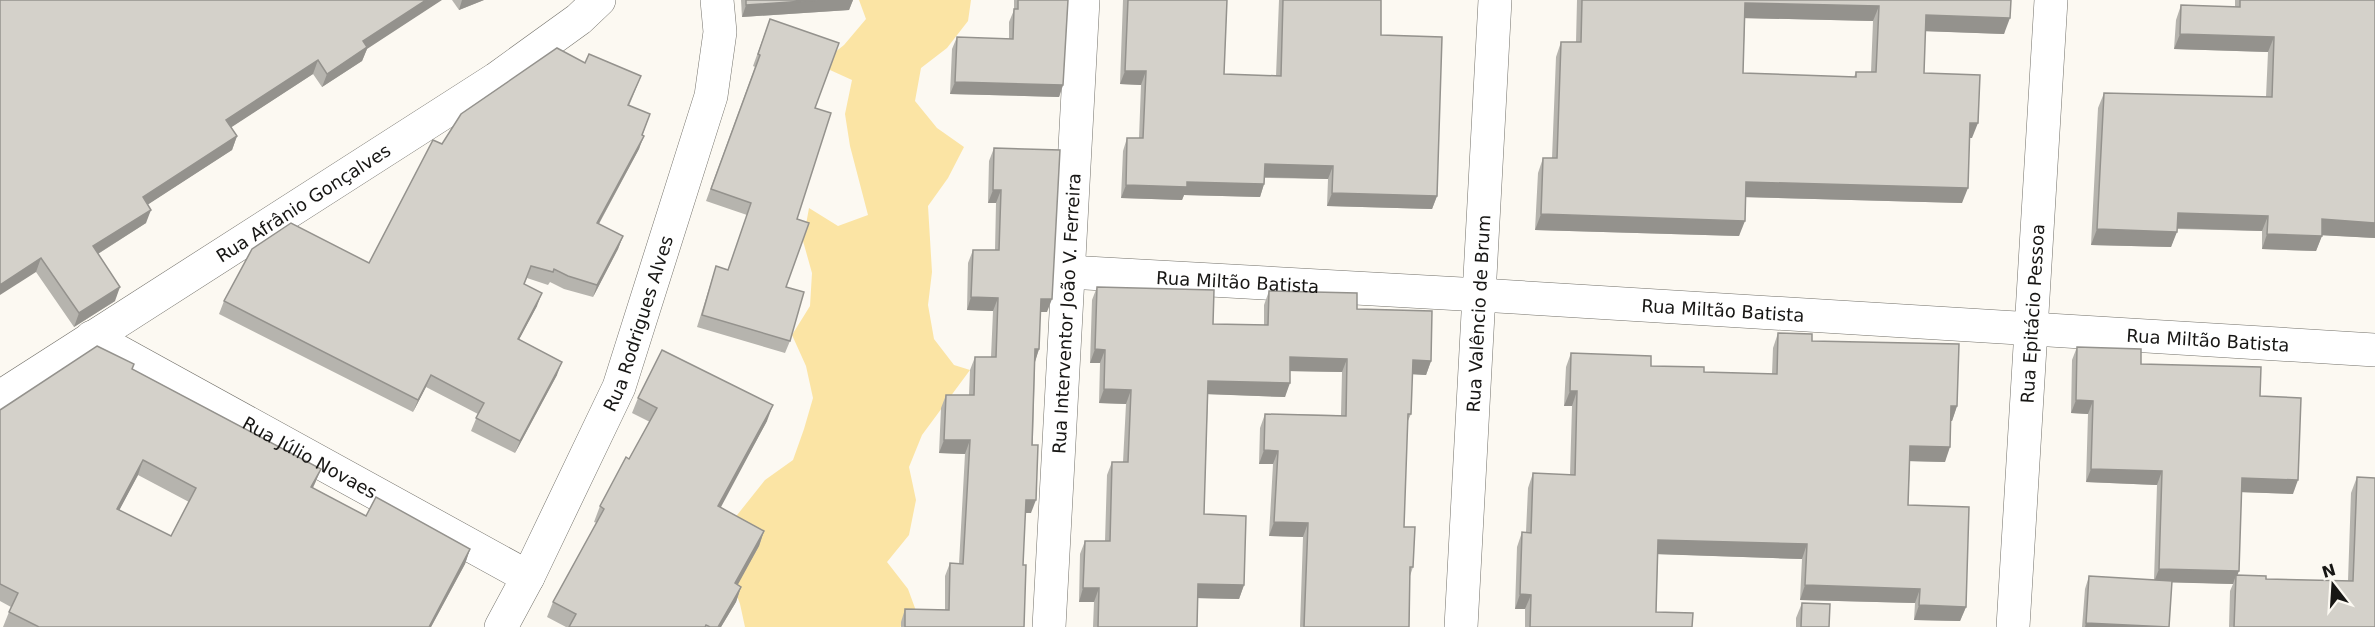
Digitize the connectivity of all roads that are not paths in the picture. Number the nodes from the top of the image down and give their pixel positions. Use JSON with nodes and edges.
{"nodes":[{"id":1,"x":599,"y":0,"type":"edge"},
{"id":2,"x":717,"y":0,"type":"edge"},
{"id":3,"x":1083,"y":0,"type":"edge"},
{"id":4,"x":1495,"y":0,"type":"edge"},
{"id":5,"x":2050,"y":0,"type":"edge"},
{"id":6,"x":1068,"y":272,"type":"junction"},
{"id":7,"x":1480,"y":295,"type":"junction"},
{"id":8,"x":2032,"y":330,"type":"junction"},
{"id":9,"x":92,"y":337,"type":"junction"},
{"id":10,"x":2375,"y":350,"type":"edge"},
{"id":11,"x":0,"y":397,"type":"edge"},
{"id":12,"x":528,"y":577,"type":"junction"},
{"id":13,"x":501,"y":627,"type":"edge"},
{"id":14,"x":1049,"y":627,"type":"edge"},
{"id":15,"x":1461,"y":627,"type":"edge"},
{"id":16,"x":2013,"y":627,"type":"edge"}],
"edges":[{"from":1,"to":9,"type":"street","name":"Rua Afrânio Gonçalves"},
{"from":2,"to":12,"type":"street","name":"Rua Rodrigues Alves"},
{"from":3,"to":6,"type":"street","name":"Rua Interventor João V. Ferreira"},
{"from":4,"to":7,"type":"street","name":"Rua Valêncio de Brum"},
{"from":5,"to":8,"type":"street","name":"Rua Epitácio Pessoa"},
{"from":6,"to":7,"type":"street","name":"Rua Miltão Batista"},
{"from":6,"to":14,"type":"street","name":"Rua Interventor João V. Ferreira"},
{"from":7,"to":8,"type":"street","name":"Rua Miltão Batista"},
{"from":7,"to":15,"type":"street","name":"Rua Valêncio de Brum"},
{"from":8,"to":10,"type":"street","name":"Rua Miltão Batista"},
{"from":8,"to":16,"type":"street","name":"Rua Epitácio Pessoa"},
{"from":9,"to":11,"type":"street","name":"Rua Afrânio Gonçalves"},
{"from":9,"to":12,"type":"street","name":"Rua Júlio Novaes"},
{"from":12,"to":13,"type":"street","name":"Rua Rodrigues Alves"}]}
